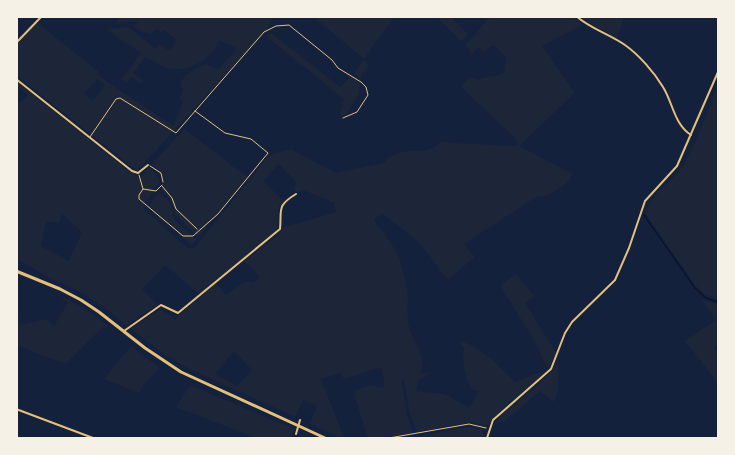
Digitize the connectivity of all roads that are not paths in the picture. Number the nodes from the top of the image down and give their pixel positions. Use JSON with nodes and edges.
{"nodes":[{"id":1,"x":42,"y":16,"type":"edge"},
{"id":2,"x":576,"y":16,"type":"edge"},
{"id":3,"x":16,"y":43,"type":"edge"},
{"id":4,"x":718,"y":72,"type":"edge"},
{"id":5,"x":16,"y":79,"type":"edge"},
{"id":6,"x":195,"y":111,"type":"junction"},
{"id":7,"x":343,"y":118,"type":"dead end"},
{"id":8,"x":691,"y":135,"type":"junction"},
{"id":9,"x":90,"y":138,"type":"junction"},
{"id":10,"x":148,"y":165,"type":"joint"},
{"id":11,"x":138,"y":174,"type":"junction"},
{"id":12,"x":162,"y":185,"type":"junction"},
{"id":13,"x":142,"y":189,"type":"junction"},
{"id":14,"x":296,"y":195,"type":"dead end"},
{"id":15,"x":198,"y":231,"type":"junction"},
{"id":16,"x":16,"y":271,"type":"edge"},
{"id":17,"x":124,"y":331,"type":"junction"},
{"id":18,"x":16,"y":409,"type":"edge"},
{"id":19,"x":299,"y":422,"type":"junction"},
{"id":20,"x":296,"y":434,"type":"joint"},
{"id":21,"x":93,"y":438,"type":"edge"},
{"id":22,"x":299,"y":438,"type":"edge"},
{"id":23,"x":326,"y":438,"type":"edge"},
{"id":24,"x":487,"y":438,"type":"edge"}],
"edges":[{"from":1,"to":3,"type":"street"},
{"from":2,"to":8,"type":"street"},
{"from":4,"to":8,"type":"street"},
{"from":5,"to":9,"type":"street"},
{"from":6,"to":7,"type":"lane"},
{"from":6,"to":9,"type":"lane"},
{"from":6,"to":15,"type":"lane"},
{"from":8,"to":24,"type":"street"},
{"from":9,"to":11,"type":"street"},
{"from":10,"to":11,"type":"street"},
{"from":10,"to":12,"type":"lane"},
{"from":11,"to":13,"type":"lane"},
{"from":12,"to":13,"type":"lane"},
{"from":12,"to":15,"type":"lane"},
{"from":13,"to":15,"type":"lane"},
{"from":14,"to":17,"type":"street"},
{"from":16,"to":17,"type":"main road"},
{"from":17,"to":19,"type":"main road"},
{"from":18,"to":21,"type":"street"},
{"from":19,"to":20,"type":"street"},
{"from":19,"to":23,"type":"main road"},
{"from":20,"to":22,"type":"lane"}]}
